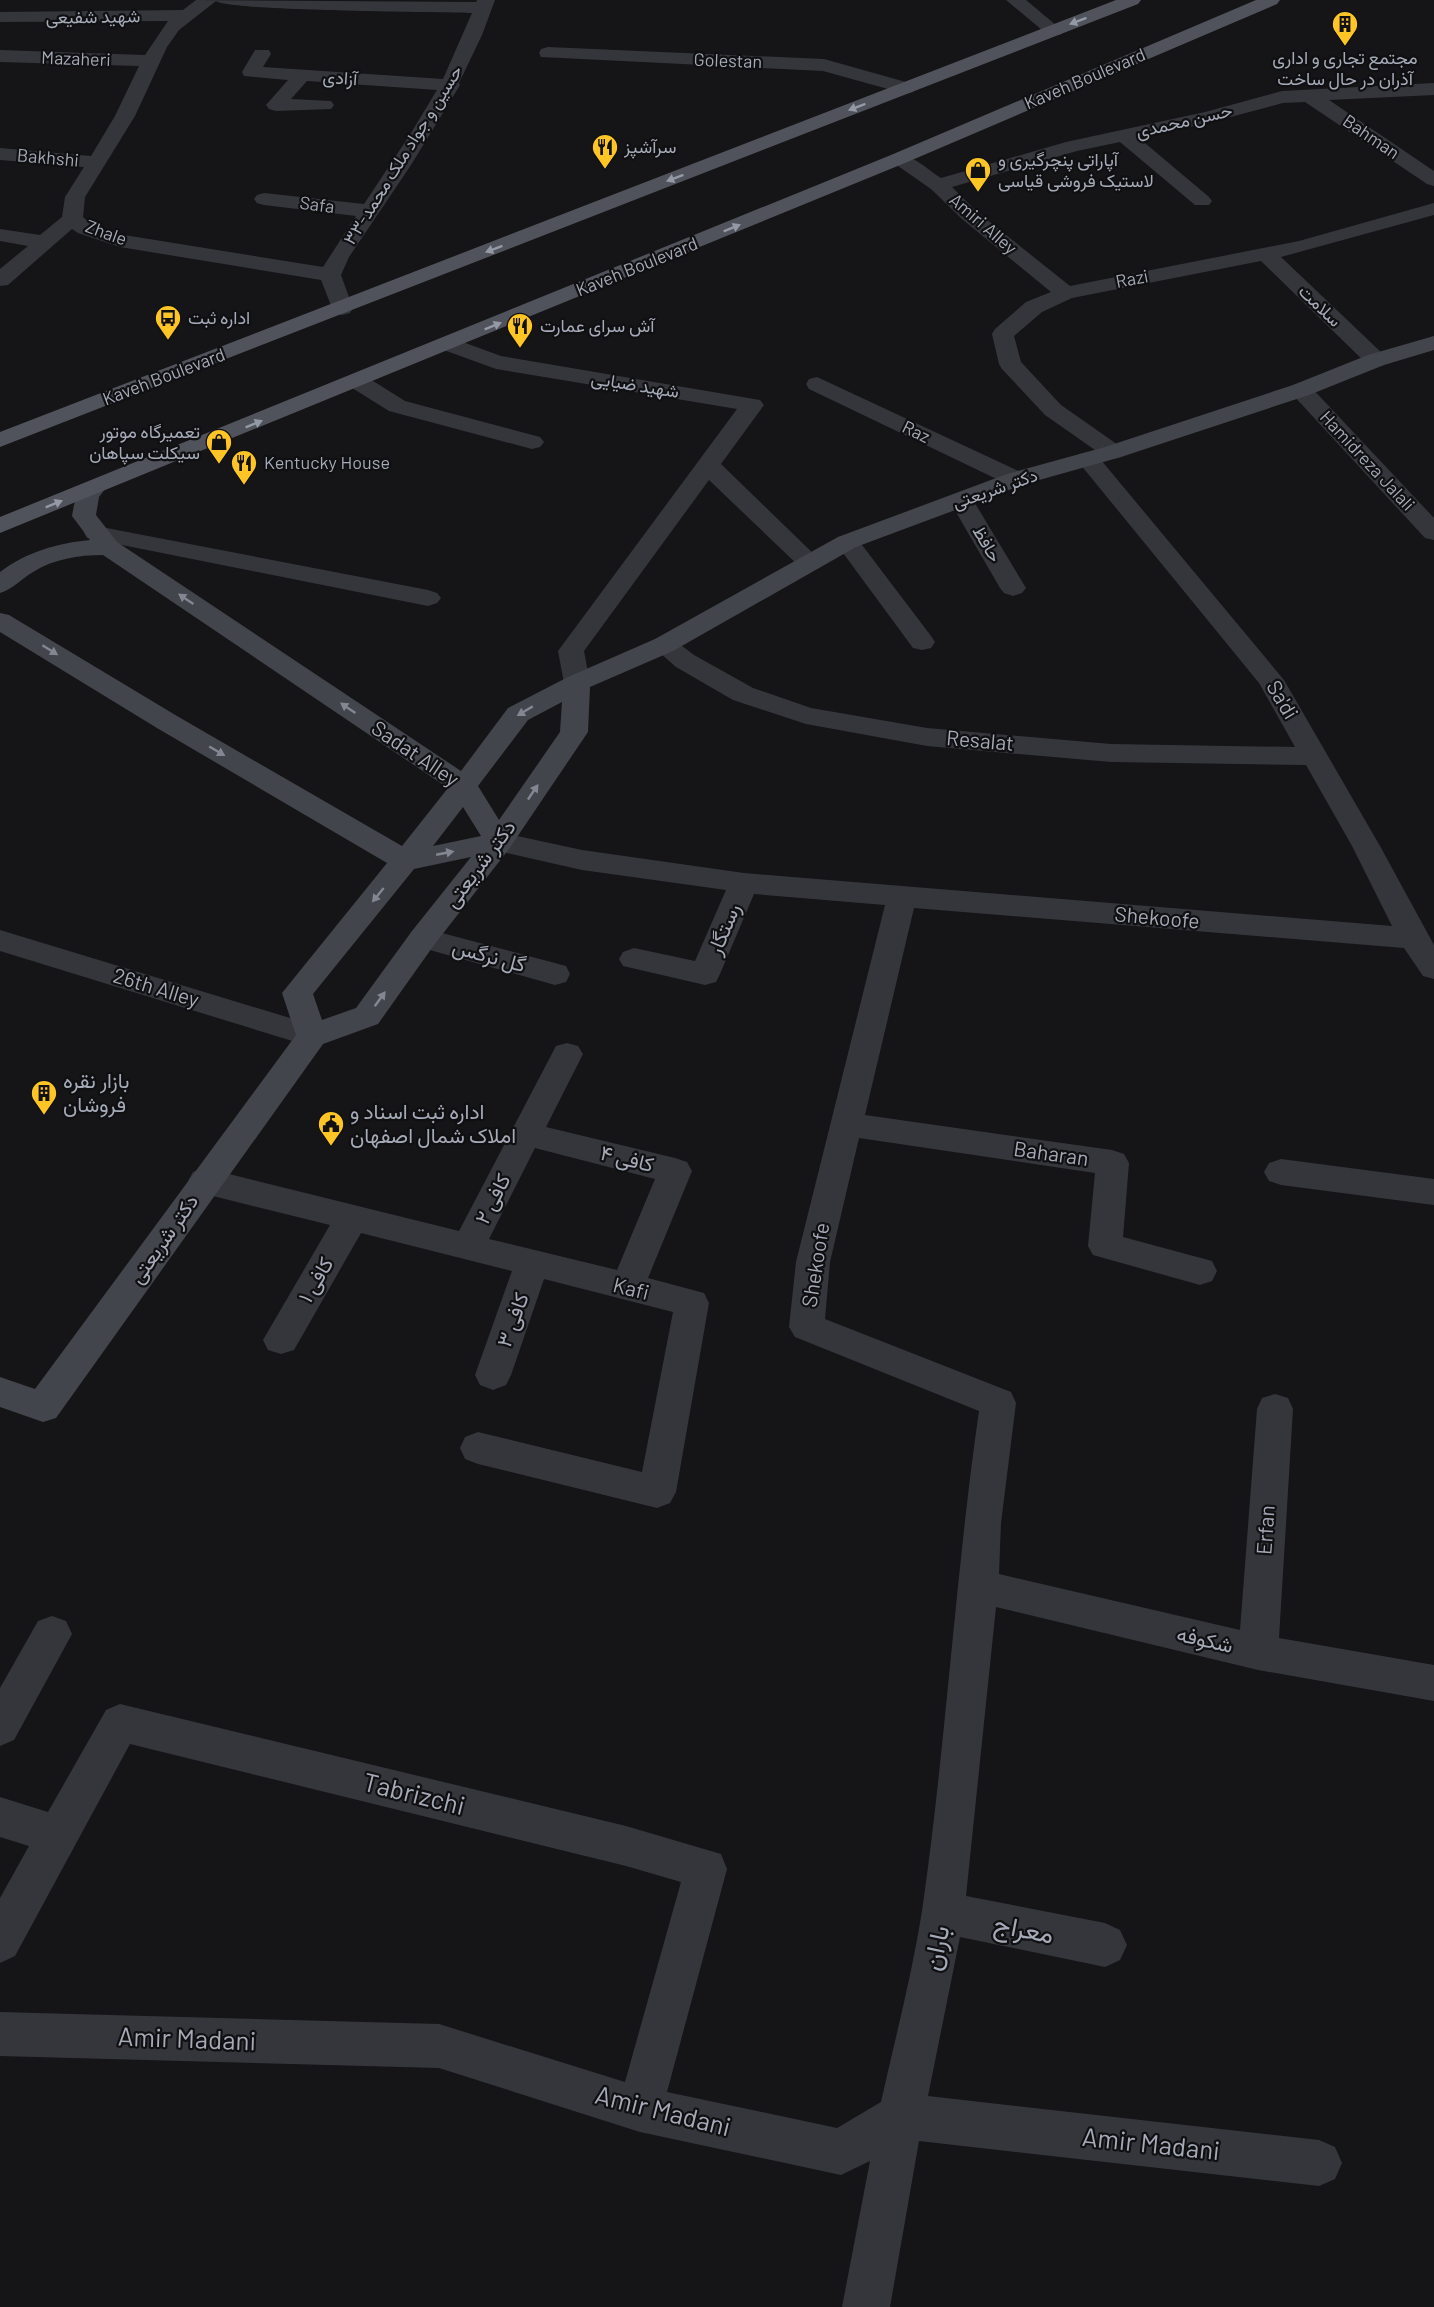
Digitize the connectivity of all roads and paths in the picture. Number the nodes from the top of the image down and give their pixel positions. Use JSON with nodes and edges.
{"nodes":[{"id":1,"x":208,"y":0,"type":"edge"},
{"id":2,"x":224,"y":0,"type":"edge"},
{"id":3,"x":1015,"y":0,"type":"edge"},
{"id":4,"x":1132,"y":0,"type":"edge"},
{"id":5,"x":1271,"y":0,"type":"edge"},
{"id":6,"x":354,"y":3,"type":"edge"},
{"id":7,"x":484,"y":4,"type":"edge"},
{"id":8,"x":186,"y":15,"type":"junction"},
{"id":9,"x":0,"y":17,"type":"edge"},
{"id":10,"x":1053,"y":31,"type":"junction"},
{"id":11,"x":548,"y":53,"type":"dead end"},
{"id":12,"x":262,"y":54,"type":"dead end"},
{"id":13,"x":0,"y":56,"type":"edge"},
{"id":14,"x":151,"y":61,"type":"junction"},
{"id":15,"x":302,"y":75,"type":"junction"},
{"id":16,"x":451,"y":85,"type":"junction"},
{"id":17,"x":906,"y":88,"type":"junction"},
{"id":18,"x":1434,"y":89,"type":"edge"},
{"id":19,"x":1308,"y":94,"type":"junction"},
{"id":20,"x":324,"y":105,"type":"dead end"},
{"id":21,"x":1124,"y":135,"type":"junction"},
{"id":22,"x":0,"y":154,"type":"edge"},
{"id":23,"x":898,"y":159,"type":"junction"},
{"id":24,"x":97,"y":162,"type":"junction"},
{"id":25,"x":1434,"y":180,"type":"edge"},
{"id":26,"x":938,"y":185,"type":"junction"},
{"id":27,"x":264,"y":199,"type":"dead end"},
{"id":28,"x":1202,"y":201,"type":"dead end"},
{"id":29,"x":1434,"y":209,"type":"edge"},
{"id":30,"x":369,"y":211,"type":"junction"},
{"id":31,"x":72,"y":219,"type":"junction"},
{"id":32,"x":0,"y":235,"type":"edge"},
{"id":33,"x":45,"y":242,"type":"junction"},
{"id":34,"x":1264,"y":253,"type":"junction"},
{"id":35,"x":330,"y":274,"type":"junction"},
{"id":36,"x":0,"y":280,"type":"edge"},
{"id":37,"x":1066,"y":293,"type":"junction"},
{"id":38,"x":342,"y":308,"type":"junction"},
{"id":39,"x":1434,"y":343,"type":"edge"},
{"id":40,"x":449,"y":344,"type":"junction"},
{"id":41,"x":1376,"y":360,"type":"junction"},
{"id":42,"x":357,"y":381,"type":"junction"},
{"id":43,"x":817,"y":384,"type":"dead end"},
{"id":44,"x":1301,"y":390,"type":"junction"},
{"id":45,"x":0,"y":440,"type":"edge"},
{"id":46,"x":532,"y":442,"type":"dead end"},
{"id":47,"x":1100,"y":455,"type":"junction"},
{"id":48,"x":708,"y":465,"type":"junction"},
{"id":49,"x":1016,"y":479,"type":"junction"},
{"id":50,"x":93,"y":489,"type":"junction"},
{"id":51,"x":961,"y":500,"type":"junction"},
{"id":52,"x":0,"y":526,"type":"edge"},
{"id":53,"x":1434,"y":533,"type":"edge"},
{"id":54,"x":102,"y":540,"type":"junction"},
{"id":55,"x":847,"y":542,"type":"junction"},
{"id":56,"x":809,"y":562,"type":"junction"},
{"id":57,"x":0,"y":585,"type":"edge"},
{"id":58,"x":1012,"y":588,"type":"dead end"},
{"id":59,"x":428,"y":598,"type":"dead end"},
{"id":60,"x":0,"y":621,"type":"edge"},
{"id":61,"x":922,"y":642,"type":"dead end"},
{"id":62,"x":664,"y":645,"type":"junction"},
{"id":63,"x":577,"y":683,"type":"junction"},
{"id":64,"x":1315,"y":756,"type":"junction"},
{"id":65,"x":464,"y":786,"type":"junction"},
{"id":66,"x":499,"y":842,"type":"junction"},
{"id":67,"x":406,"y":861,"type":"junction"},
{"id":68,"x":744,"y":882,"type":"junction"},
{"id":69,"x":902,"y":896,"type":"junction"},
{"id":70,"x":423,"y":938,"type":"junction"},
{"id":71,"x":1413,"y":938,"type":"junction"},
{"id":72,"x":0,"y":940,"type":"edge"},
{"id":73,"x":634,"y":959,"type":"dead end"},
{"id":74,"x":1434,"y":968,"type":"edge"},
{"id":75,"x":555,"y":974,"type":"dead end"},
{"id":76,"x":312,"y":1036,"type":"junction"},
{"id":77,"x":567,"y":1054,"type":"dead end"},
{"id":78,"x":845,"y":1124,"type":"junction"},
{"id":79,"x":526,"y":1134,"type":"junction"},
{"id":80,"x":1281,"y":1172,"type":"dead end"},
{"id":81,"x":205,"y":1181,"type":"junction"},
{"id":82,"x":1434,"y":1192,"type":"edge"},
{"id":83,"x":351,"y":1220,"type":"junction"},
{"id":84,"x":467,"y":1248,"type":"junction"},
{"id":85,"x":532,"y":1264,"type":"junction"},
{"id":86,"x":1200,"y":1271,"type":"dead end"},
{"id":87,"x":627,"y":1288,"type":"junction"},
{"id":88,"x":281,"y":1340,"type":"dead end"},
{"id":89,"x":493,"y":1375,"type":"dead end"},
{"id":90,"x":0,"y":1392,"type":"edge"},
{"id":91,"x":1275,"y":1409,"type":"dead end"},
{"id":92,"x":478,"y":1448,"type":"dead end"},
{"id":93,"x":979,"y":1586,"type":"junction"},
{"id":94,"x":52,"y":1634,"type":"dead end"},
{"id":95,"x":1258,"y":1652,"type":"junction"},
{"id":96,"x":1434,"y":1683,"type":"edge"},
{"id":97,"x":0,"y":1727,"type":"edge"},
{"id":98,"x":0,"y":1817,"type":"edge"},
{"id":99,"x":58,"y":1835,"type":"junction"},
{"id":100,"x":943,"y":1912,"type":"junction"},
{"id":101,"x":0,"y":1941,"type":"edge"},
{"id":102,"x":1105,"y":1945,"type":"dead end"},
{"id":103,"x":0,"y":2034,"type":"edge"},
{"id":104,"x":640,"y":2109,"type":"junction"},
{"id":105,"x":901,"y":2116,"type":"junction"},
{"id":106,"x":1319,"y":2163,"type":"dead end"},
{"id":107,"x":866,"y":2307,"type":"edge"}],
"edges":[{"from":1,"to":8,"type":"street","name":"Zhale"},
{"from":2,"to":6,"type":"street"},
{"from":3,"to":10,"type":"street"},
{"from":4,"to":10,"type":"main road","name":"Kaveh Boulevard","one_way":true},
{"from":5,"to":23,"type":"main road","name":"Kaveh Boulevard"},
{"from":6,"to":7,"type":"street"},
{"from":7,"to":16,"type":"street","name":"۳۳-حسین و جواد ملک محمد"},
{"from":8,"to":9,"type":"street","name":"شهید شفیعی"},
{"from":8,"to":14,"type":"street","name":"Zhale"},
{"from":10,"to":17,"type":"main road","name":"Kaveh Boulevard"},
{"from":11,"to":17,"type":"street","name":"Golestan"},
{"from":12,"to":15,"type":"street","name":"آزادی"},
{"from":13,"to":14,"type":"street","name":"Mazaheri"},
{"from":14,"to":24,"type":"street","name":"Zhale"},
{"from":15,"to":16,"type":"street","name":"آزادی"},
{"from":15,"to":20,"type":"street"},
{"from":16,"to":30,"type":"street","name":"۳۳-حسین و جواد ملک محمد"},
{"from":17,"to":38,"type":"main road","name":"Kaveh Boulevard","one_way":true},
{"from":18,"to":19,"type":"street","name":"حسن محمدی"},
{"from":19,"to":21,"type":"street","name":"حسن محمدی"},
{"from":19,"to":25,"type":"street","name":"Bahman"},
{"from":21,"to":26,"type":"street","name":"حسن محمدی"},
{"from":21,"to":28,"type":"street"},
{"from":22,"to":24,"type":"street","name":"Bakhshi"},
{"from":23,"to":26,"type":"street","name":"Amiri Alley"},
{"from":40,"to":23,"type":"main road","name":"Kaveh Boulevard","one_way":true},
{"from":24,"to":31,"type":"street","name":"Zhale"},
{"from":26,"to":37,"type":"street","name":"Amiri Alley"},
{"from":27,"to":30,"type":"street","name":"Safa"},
{"from":29,"to":34,"type":"street","name":"Razi"},
{"from":30,"to":35,"type":"street","name":"۳۳-حسین و جواد ملک محمد"},
{"from":31,"to":33,"type":"street"},
{"from":31,"to":35,"type":"street","name":"Zhale"},
{"from":32,"to":33,"type":"street"},
{"from":33,"to":36,"type":"street"},
{"from":34,"to":37,"type":"street","name":"Razi"},
{"from":34,"to":41,"type":"street","name":"سلامت"},
{"from":35,"to":38,"type":"street"},
{"from":37,"to":47,"type":"street","name":"Razi"},
{"from":38,"to":45,"type":"main road","name":"Kaveh Boulevard"},
{"from":39,"to":41,"type":"street","name":"دکتر شریعتی"},
{"from":40,"to":42,"type":"main road","name":"Kaveh Boulevard"},
{"from":40,"to":48,"type":"street","name":"شهید ضیایی"},
{"from":41,"to":44,"type":"street","name":"دکتر شریعتی"},
{"from":42,"to":46,"type":"street"},
{"from":50,"to":42,"type":"main road","name":"Kaveh Boulevard","one_way":true},
{"from":43,"to":49,"type":"street","name":"Raz"},
{"from":44,"to":47,"type":"street","name":"دکتر شریعتی"},
{"from":44,"to":53,"type":"street","name":"Hamidreza Jalali"},
{"from":47,"to":49,"type":"street","name":"دکتر شریعتی"},
{"from":47,"to":64,"type":"street","name":"Sa'di"},
{"from":48,"to":56,"type":"street"},
{"from":48,"to":63,"type":"street","name":"شهید ضیایی"},
{"from":49,"to":51,"type":"street","name":"دکتر شریعتی"},
{"from":52,"to":50,"type":"main road","name":"Kaveh Boulevard","one_way":true},
{"from":50,"to":54,"type":"street"},
{"from":51,"to":55,"type":"street","name":"دکتر شریعتی"},
{"from":51,"to":58,"type":"street","name":"حافظ"},
{"from":54,"to":57,"type":"street"},
{"from":54,"to":59,"type":"street"},
{"from":65,"to":54,"type":"street","name":"Sadat Alley","one_way":true},
{"from":55,"to":56,"type":"street","name":"دکتر شریعتی"},
{"from":55,"to":61,"type":"street"},
{"from":56,"to":62,"type":"street","name":"دکتر شریعتی"},
{"from":60,"to":67,"type":"street","one_way":true},
{"from":62,"to":63,"type":"street","name":"دکتر شریعتی"},
{"from":62,"to":64,"type":"street","name":"Resalat"},
{"from":63,"to":65,"type":"street","name":"دکتر شریعتی","one_way":true},
{"from":66,"to":63,"type":"street","name":"دکتر شریعتی","one_way":true},
{"from":64,"to":71,"type":"street","name":"Sa'di"},
{"from":65,"to":66,"type":"street","name":"Sadat Alley"},
{"from":65,"to":67,"type":"street","name":"دکتر شریعتی"},
{"from":67,"to":66,"type":"street","one_way":true},
{"from":66,"to":68,"type":"street","name":"Shekoofe"},
{"from":66,"to":70,"type":"street","name":"دکتر شریعتی"},
{"from":67,"to":76,"type":"street","name":"دکتر شریعتی","one_way":true},
{"from":68,"to":69,"type":"street","name":"Shekoofe"},
{"from":68,"to":73,"type":"street","name":"رستگار"},
{"from":69,"to":71,"type":"street","name":"Shekoofe"},
{"from":69,"to":78,"type":"street","name":"Shekoofe"},
{"from":70,"to":75,"type":"street","name":"گل نرگس"},
{"from":76,"to":70,"type":"street","name":"دکتر شریعتی","one_way":true},
{"from":71,"to":74,"type":"street","name":"Sa'di"},
{"from":72,"to":76,"type":"street","name":"26th Alley"},
{"from":76,"to":81,"type":"street","name":"دکتر شریعتی"},
{"from":77,"to":79,"type":"street","name":"کافی ۲"},
{"from":78,"to":86,"type":"street","name":"Baharan"},
{"from":78,"to":93,"type":"street","name":"Shekoofe"},
{"from":79,"to":84,"type":"street","name":"کافی ۲"},
{"from":79,"to":87,"type":"street","name":"کافی ۴"},
{"from":80,"to":82,"type":"street"},
{"from":81,"to":83,"type":"street","name":"Kafi"},
{"from":81,"to":90,"type":"street","name":"دکتر شریعتی"},
{"from":83,"to":84,"type":"street","name":"Kafi"},
{"from":83,"to":88,"type":"street","name":"کافی ۱"},
{"from":84,"to":85,"type":"street","name":"Kafi"},
{"from":85,"to":87,"type":"street","name":"Kafi"},
{"from":85,"to":89,"type":"street","name":"کافی ۳"},
{"from":87,"to":92,"type":"street","name":"Kafi"},
{"from":91,"to":95,"type":"street","name":"Erfan"},
{"from":93,"to":95,"type":"street","name":"شکوفه"},
{"from":93,"to":100,"type":"street","name":"باران"},
{"from":94,"to":97,"type":"street"},
{"from":95,"to":96,"type":"street","name":"شکوفه"},
{"from":98,"to":99,"type":"street"},
{"from":99,"to":101,"type":"street","name":"Tabrizchi"},
{"from":99,"to":104,"type":"street","name":"Tabrizchi"},
{"from":100,"to":102,"type":"street","name":"معراج"},
{"from":100,"to":105,"type":"street","name":"باران"},
{"from":103,"to":104,"type":"street","name":"Amir Madani"},
{"from":104,"to":105,"type":"street","name":"Amir Madani"},
{"from":105,"to":106,"type":"street","name":"Amir Madani"},
{"from":105,"to":107,"type":"street","name":"باران"}]}
